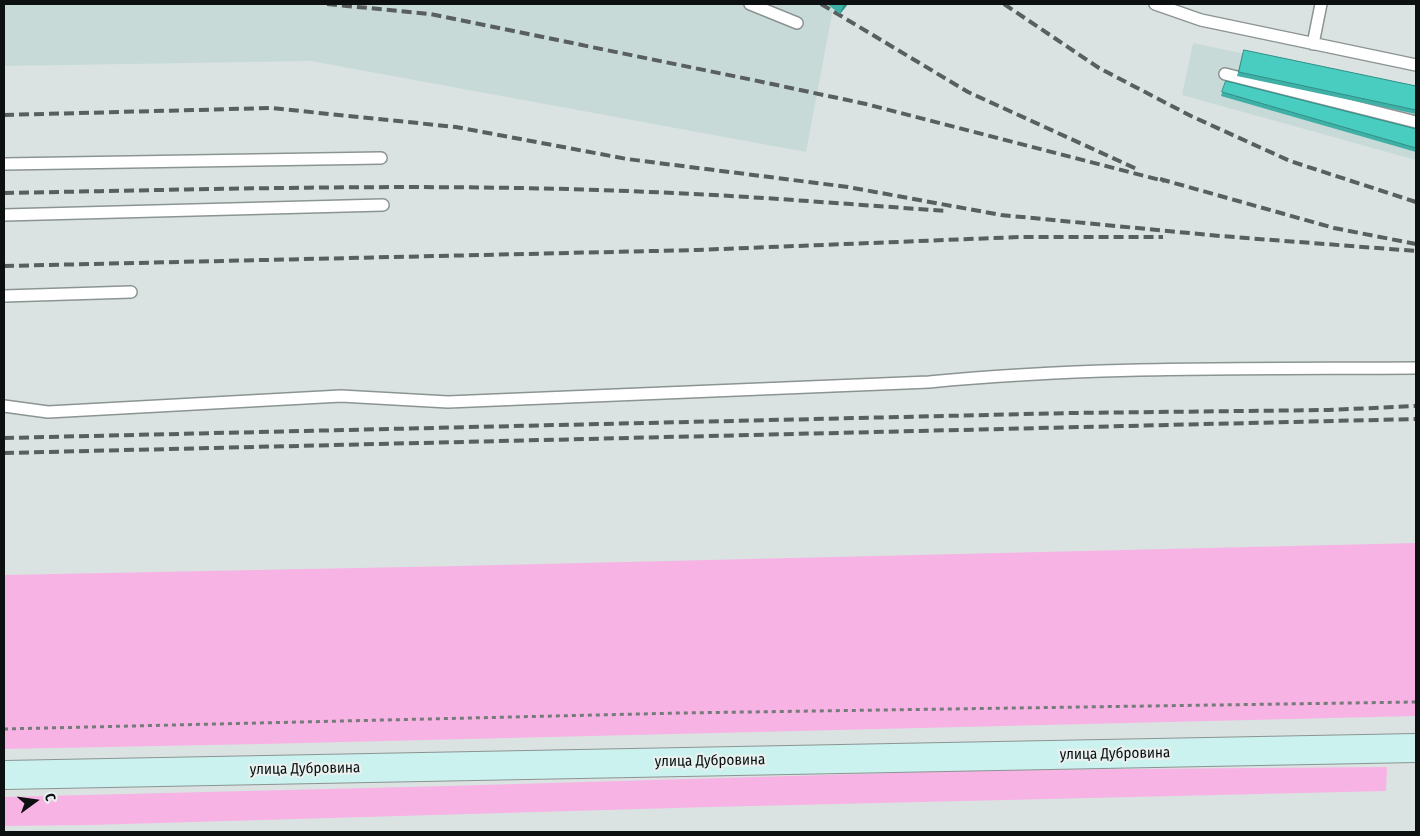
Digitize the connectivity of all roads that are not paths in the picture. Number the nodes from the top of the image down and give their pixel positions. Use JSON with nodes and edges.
{"nodes":[{"id":1,"x":750,"y":4,"type":"edge"},
{"id":2,"x":1156,"y":4,"type":"edge"},
{"id":3,"x":1321,"y":4,"type":"edge"},
{"id":4,"x":797,"y":23,"type":"dead end"},
{"id":5,"x":1313,"y":44,"type":"junction"},
{"id":6,"x":1416,"y":65,"type":"edge"},
{"id":7,"x":1225,"y":74,"type":"dead end"},
{"id":8,"x":1416,"y":122,"type":"edge"},
{"id":9,"x":381,"y":158,"type":"dead end"},
{"id":10,"x":4,"y":164,"type":"edge"},
{"id":11,"x":383,"y":204,"type":"dead end"},
{"id":12,"x":4,"y":215,"type":"edge"},
{"id":13,"x":131,"y":292,"type":"dead end"},
{"id":14,"x":4,"y":296,"type":"edge"},
{"id":15,"x":1416,"y":368,"type":"edge"},
{"id":16,"x":4,"y":406,"type":"edge"},
{"id":17,"x":1416,"y":748,"type":"edge"},
{"id":18,"x":4,"y":775,"type":"edge"}],
"edges":[{"from":1,"to":4,"type":"lane"},
{"from":2,"to":5,"type":"lane"},
{"from":3,"to":5,"type":"lane"},
{"from":5,"to":6,"type":"lane"},
{"from":7,"to":8,"type":"lane"},
{"from":9,"to":10,"type":"lane"},
{"from":11,"to":12,"type":"lane"},
{"from":13,"to":14,"type":"lane"},
{"from":15,"to":16,"type":"lane"},
{"from":17,"to":18,"type":"main road","name":"улица Дубровина"}]}
